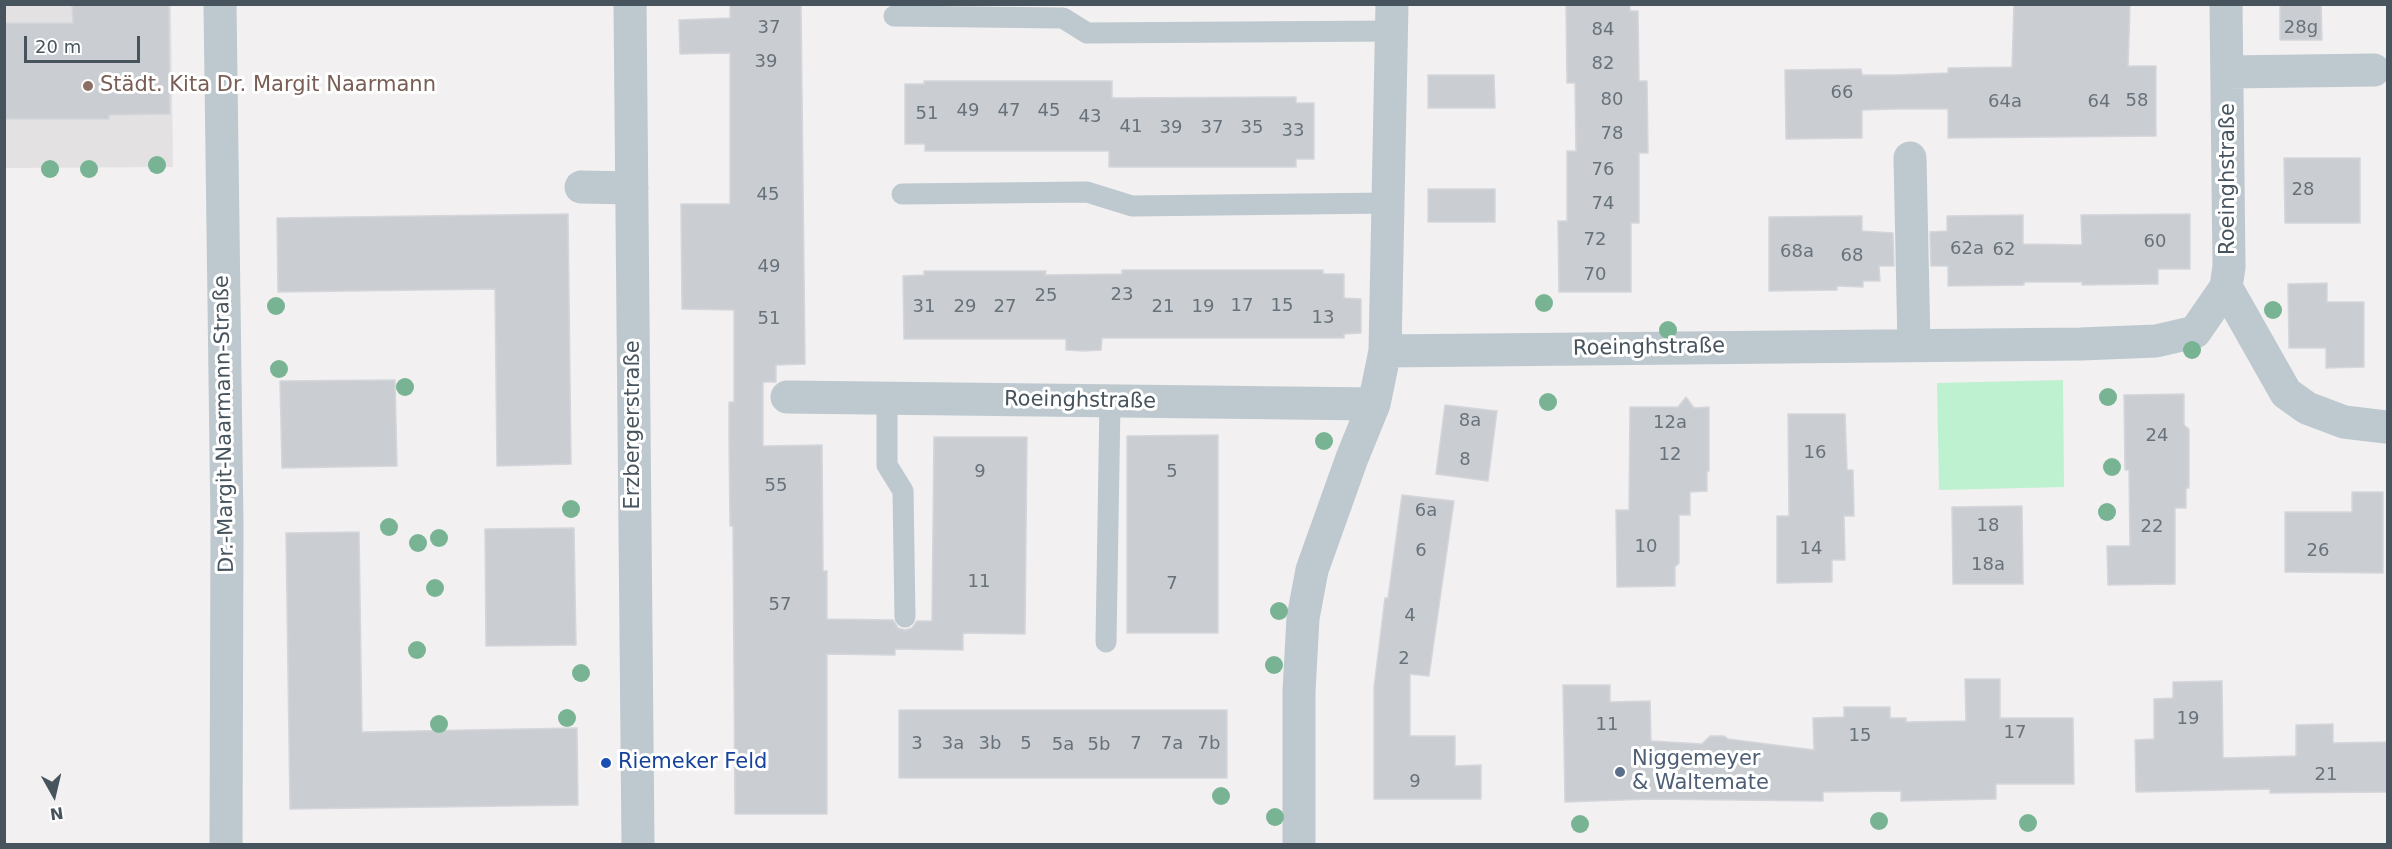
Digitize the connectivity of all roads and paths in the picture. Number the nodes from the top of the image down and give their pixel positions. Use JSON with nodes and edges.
{"nodes":[{"id":1,"x":220,"y":4,"type":"edge"},
{"id":2,"x":630,"y":4,"type":"edge"},
{"id":3,"x":2226,"y":4,"type":"edge"},
{"id":4,"x":894,"y":16,"type":"dead end"},
{"id":5,"x":1392,"y":18,"type":"edge"},
{"id":6,"x":2374,"y":70,"type":"dead end"},
{"id":7,"x":2228,"y":72,"type":"junction"},
{"id":8,"x":1910,"y":158,"type":"dead end"},
{"id":9,"x":581,"y":187,"type":"dead end"},
{"id":10,"x":632,"y":188,"type":"junction"},
{"id":11,"x":902,"y":194,"type":"dead end"},
{"id":12,"x":1389,"y":203,"type":"junction"},
{"id":13,"x":2226,"y":286,"type":"junction"},
{"id":14,"x":1914,"y":345,"type":"junction"},
{"id":15,"x":1385,"y":351,"type":"junction"},
{"id":16,"x":787,"y":397,"type":"dead end"},
{"id":17,"x":887,"y":398,"type":"junction"},
{"id":18,"x":1110,"y":401,"type":"junction"},
{"id":19,"x":1374,"y":404,"type":"junction"},
{"id":20,"x":2386,"y":427,"type":"dead end"},
{"id":21,"x":905,"y":617,"type":"dead end"},
{"id":22,"x":1106,"y":642,"type":"dead end"},
{"id":23,"x":226,"y":844,"type":"edge"},
{"id":24,"x":638,"y":844,"type":"edge"},
{"id":25,"x":1299,"y":844,"type":"edge"}],
"edges":[{"from":1,"to":23,"type":"street","name":"Dr.-Margit-Naarmann-Straße"},
{"from":2,"to":10,"type":"street","name":"Erzbergerstraße"},
{"from":3,"to":7,"type":"street","name":"Roeinghstraße"},
{"from":4,"to":5,"type":"lane"},
{"from":5,"to":12,"type":"street"},
{"from":6,"to":7,"type":"street","name":"Roeinghstraße"},
{"from":7,"to":13,"type":"street","name":"Roeinghstraße"},
{"from":8,"to":14,"type":"street"},
{"from":9,"to":10,"type":"street"},
{"from":10,"to":24,"type":"street","name":"Erzbergerstraße"},
{"from":11,"to":12,"type":"lane"},
{"from":12,"to":15,"type":"street"},
{"from":13,"to":14,"type":"street","name":"Roeinghstraße"},
{"from":13,"to":20,"type":"street","name":"Roeinghstraße"},
{"from":14,"to":15,"type":"street","name":"Roeinghstraße"},
{"from":15,"to":19,"type":"street"},
{"from":16,"to":17,"type":"street","name":"Roeinghstraße"},
{"from":17,"to":18,"type":"street","name":"Roeinghstraße"},
{"from":17,"to":21,"type":"lane"},
{"from":18,"to":19,"type":"street","name":"Roeinghstraße"},
{"from":18,"to":22,"type":"lane"},
{"from":19,"to":25,"type":"street"}]}
